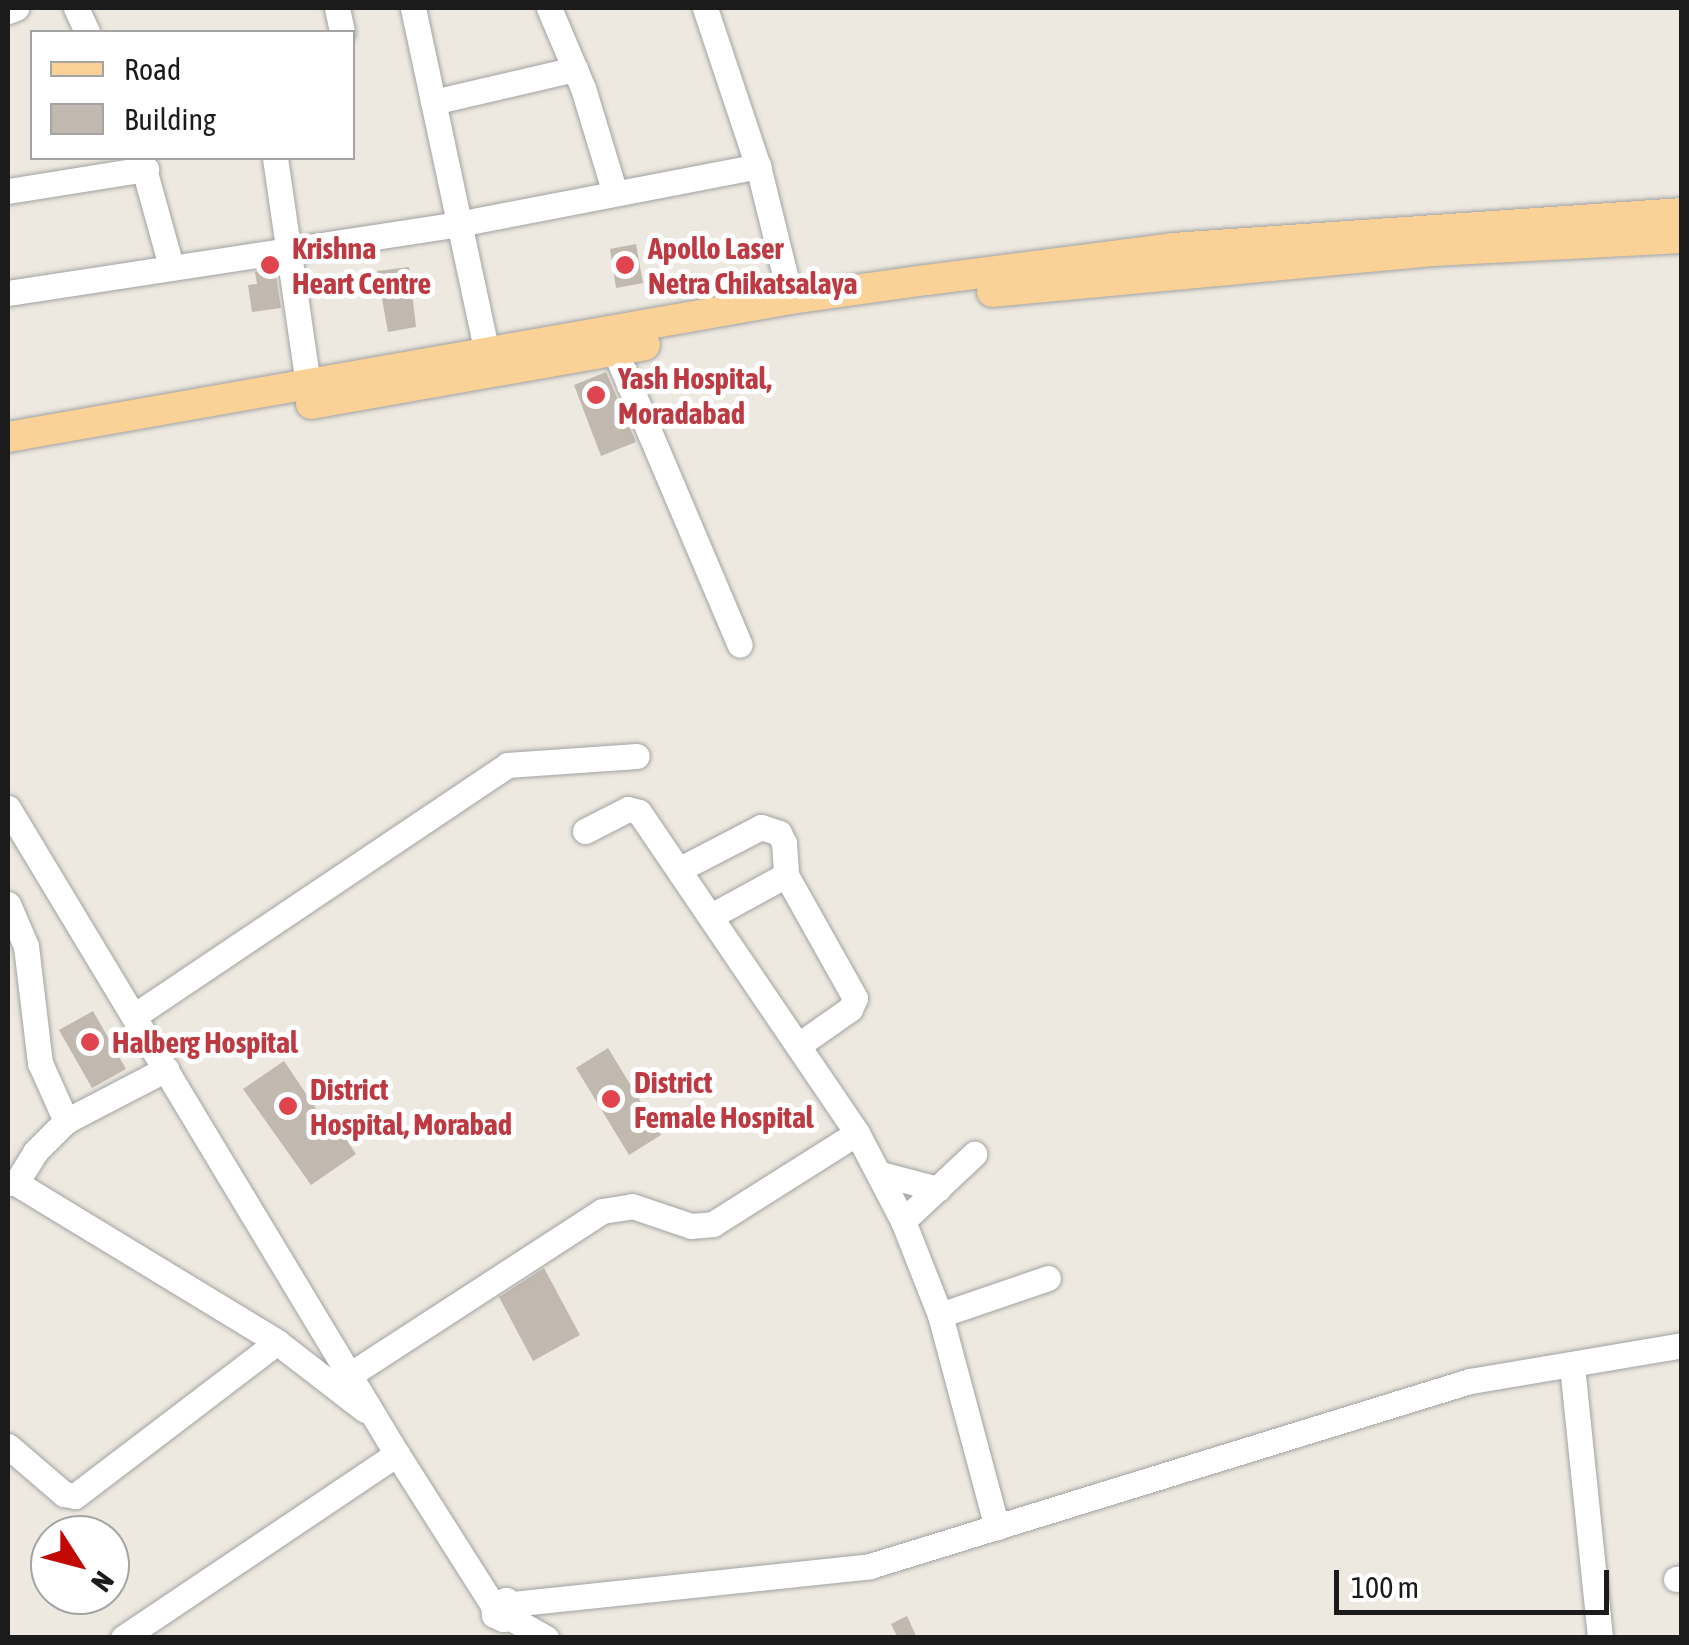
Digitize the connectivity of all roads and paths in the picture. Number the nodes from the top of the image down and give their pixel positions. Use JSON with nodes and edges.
{"nodes":[{"id":1,"x":16,"y":8,"type":"edge"},
{"id":2,"x":413,"y":8,"type":"edge"},
{"id":3,"x":549,"y":8,"type":"edge"},
{"id":4,"x":705,"y":8,"type":"edge"},
{"id":5,"x":8,"y":11,"type":"edge"},
{"id":6,"x":575,"y":69,"type":"junction"},
{"id":7,"x":433,"y":102,"type":"junction"},
{"id":8,"x":274,"y":160,"type":"edge"},
{"id":9,"x":144,"y":163,"type":"edge"},
{"id":10,"x":758,"y":166,"type":"junction"},
{"id":11,"x":8,"y":191,"type":"edge"},
{"id":12,"x":615,"y":194,"type":"junction"},
{"id":13,"x":1682,"y":213,"type":"edge"},
{"id":14,"x":458,"y":224,"type":"junction"},
{"id":15,"x":1682,"y":238,"type":"edge"},
{"id":16,"x":286,"y":249,"type":"junction"},
{"id":17,"x":171,"y":266,"type":"junction"},
{"id":18,"x":8,"y":293,"type":"edge"},
{"id":19,"x":790,"y":299,"type":"junction"},
{"id":20,"x":615,"y":351,"type":"junction"},
{"id":21,"x":487,"y":352,"type":"junction"},
{"id":22,"x":308,"y":383,"type":"junction"},
{"id":23,"x":8,"y":437,"type":"edge"},
{"id":24,"x":8,"y":454,"type":"edge"},
{"id":25,"x":740,"y":645,"type":"dead end"},
{"id":26,"x":636,"y":756,"type":"dead end"},
{"id":27,"x":8,"y":808,"type":"edge"},
{"id":28,"x":585,"y":830,"type":"dead end"},
{"id":29,"x":15,"y":840,"type":"edge"},
{"id":30,"x":680,"y":869,"type":"junction"},
{"id":31,"x":786,"y":875,"type":"junction"},
{"id":32,"x":8,"y":904,"type":"edge"},
{"id":33,"x":710,"y":916,"type":"junction"},
{"id":34,"x":134,"y":1016,"type":"junction"},
{"id":35,"x":800,"y":1044,"type":"junction"},
{"id":36,"x":166,"y":1069,"type":"junction"},
{"id":37,"x":66,"y":1121,"type":"junction"},
{"id":38,"x":857,"y":1133,"type":"junction"},
{"id":39,"x":974,"y":1154,"type":"dead end"},
{"id":40,"x":881,"y":1174,"type":"junction"},
{"id":41,"x":12,"y":1183,"type":"edge"},
{"id":42,"x":938,"y":1188,"type":"junction"},
{"id":43,"x":903,"y":1221,"type":"junction"},
{"id":44,"x":1048,"y":1278,"type":"dead end"},
{"id":45,"x":940,"y":1315,"type":"junction"},
{"id":46,"x":278,"y":1342,"type":"junction"},
{"id":47,"x":1682,"y":1345,"type":"edge"},
{"id":48,"x":1572,"y":1366,"type":"junction"},
{"id":49,"x":350,"y":1374,"type":"junction"},
{"id":50,"x":376,"y":1419,"type":"junction"},
{"id":51,"x":8,"y":1446,"type":"edge"},
{"id":52,"x":397,"y":1454,"type":"junction"},
{"id":53,"x":997,"y":1527,"type":"junction"},
{"id":54,"x":503,"y":1616,"type":"edge"},
{"id":55,"x":124,"y":1638,"type":"edge"},
{"id":56,"x":546,"y":1638,"type":"edge"},
{"id":57,"x":1600,"y":1638,"type":"edge"}],
"edges":[{"from":1,"to":5,"type":"street"},
{"from":2,"to":7,"type":"street"},
{"from":3,"to":6,"type":"street"},
{"from":4,"to":10,"type":"street"},
{"from":6,"to":7,"type":"street"},
{"from":6,"to":12,"type":"street"},
{"from":7,"to":14,"type":"street"},
{"from":8,"to":16,"type":"street"},
{"from":9,"to":11,"type":"street"},
{"from":9,"to":17,"type":"street"},
{"from":10,"to":12,"type":"street"},
{"from":10,"to":19,"type":"street"},
{"from":12,"to":14,"type":"street"},
{"from":13,"to":19,"type":"main road"},
{"from":14,"to":16,"type":"street"},
{"from":14,"to":21,"type":"street"},
{"from":15,"to":20,"type":"main road"},
{"from":16,"to":17,"type":"street"},
{"from":16,"to":22,"type":"street"},
{"from":17,"to":18,"type":"street"},
{"from":19,"to":21,"type":"main road"},
{"from":20,"to":24,"type":"main road"},
{"from":20,"to":25,"type":"street"},
{"from":21,"to":22,"type":"main road"},
{"from":22,"to":23,"type":"main road"},
{"from":26,"to":34,"type":"street"},
{"from":27,"to":29,"type":"street"},
{"from":28,"to":30,"type":"street"},
{"from":29,"to":34,"type":"street"},
{"from":30,"to":31,"type":"street"},
{"from":30,"to":33,"type":"street"},
{"from":31,"to":33,"type":"street"},
{"from":31,"to":35,"type":"street"},
{"from":32,"to":37,"type":"street"},
{"from":33,"to":35,"type":"street"},
{"from":34,"to":36,"type":"street"},
{"from":35,"to":38,"type":"street"},
{"from":36,"to":37,"type":"street"},
{"from":36,"to":49,"type":"street"},
{"from":37,"to":41,"type":"street"},
{"from":38,"to":40,"type":"street"},
{"from":38,"to":49,"type":"street"},
{"from":39,"to":42,"type":"street"},
{"from":40,"to":42,"type":"street"},
{"from":40,"to":43,"type":"street"},
{"from":41,"to":46,"type":"street"},
{"from":42,"to":43,"type":"street"},
{"from":43,"to":45,"type":"street"},
{"from":44,"to":45,"type":"street"},
{"from":45,"to":53,"type":"street"},
{"from":46,"to":50,"type":"street"},
{"from":46,"to":51,"type":"street"},
{"from":47,"to":48,"type":"street"},
{"from":48,"to":53,"type":"street"},
{"from":48,"to":57,"type":"street"},
{"from":49,"to":50,"type":"street"},
{"from":50,"to":52,"type":"street"},
{"from":52,"to":54,"type":"street"},
{"from":52,"to":55,"type":"street"},
{"from":53,"to":54,"type":"street"},
{"from":54,"to":56,"type":"street"}]}
